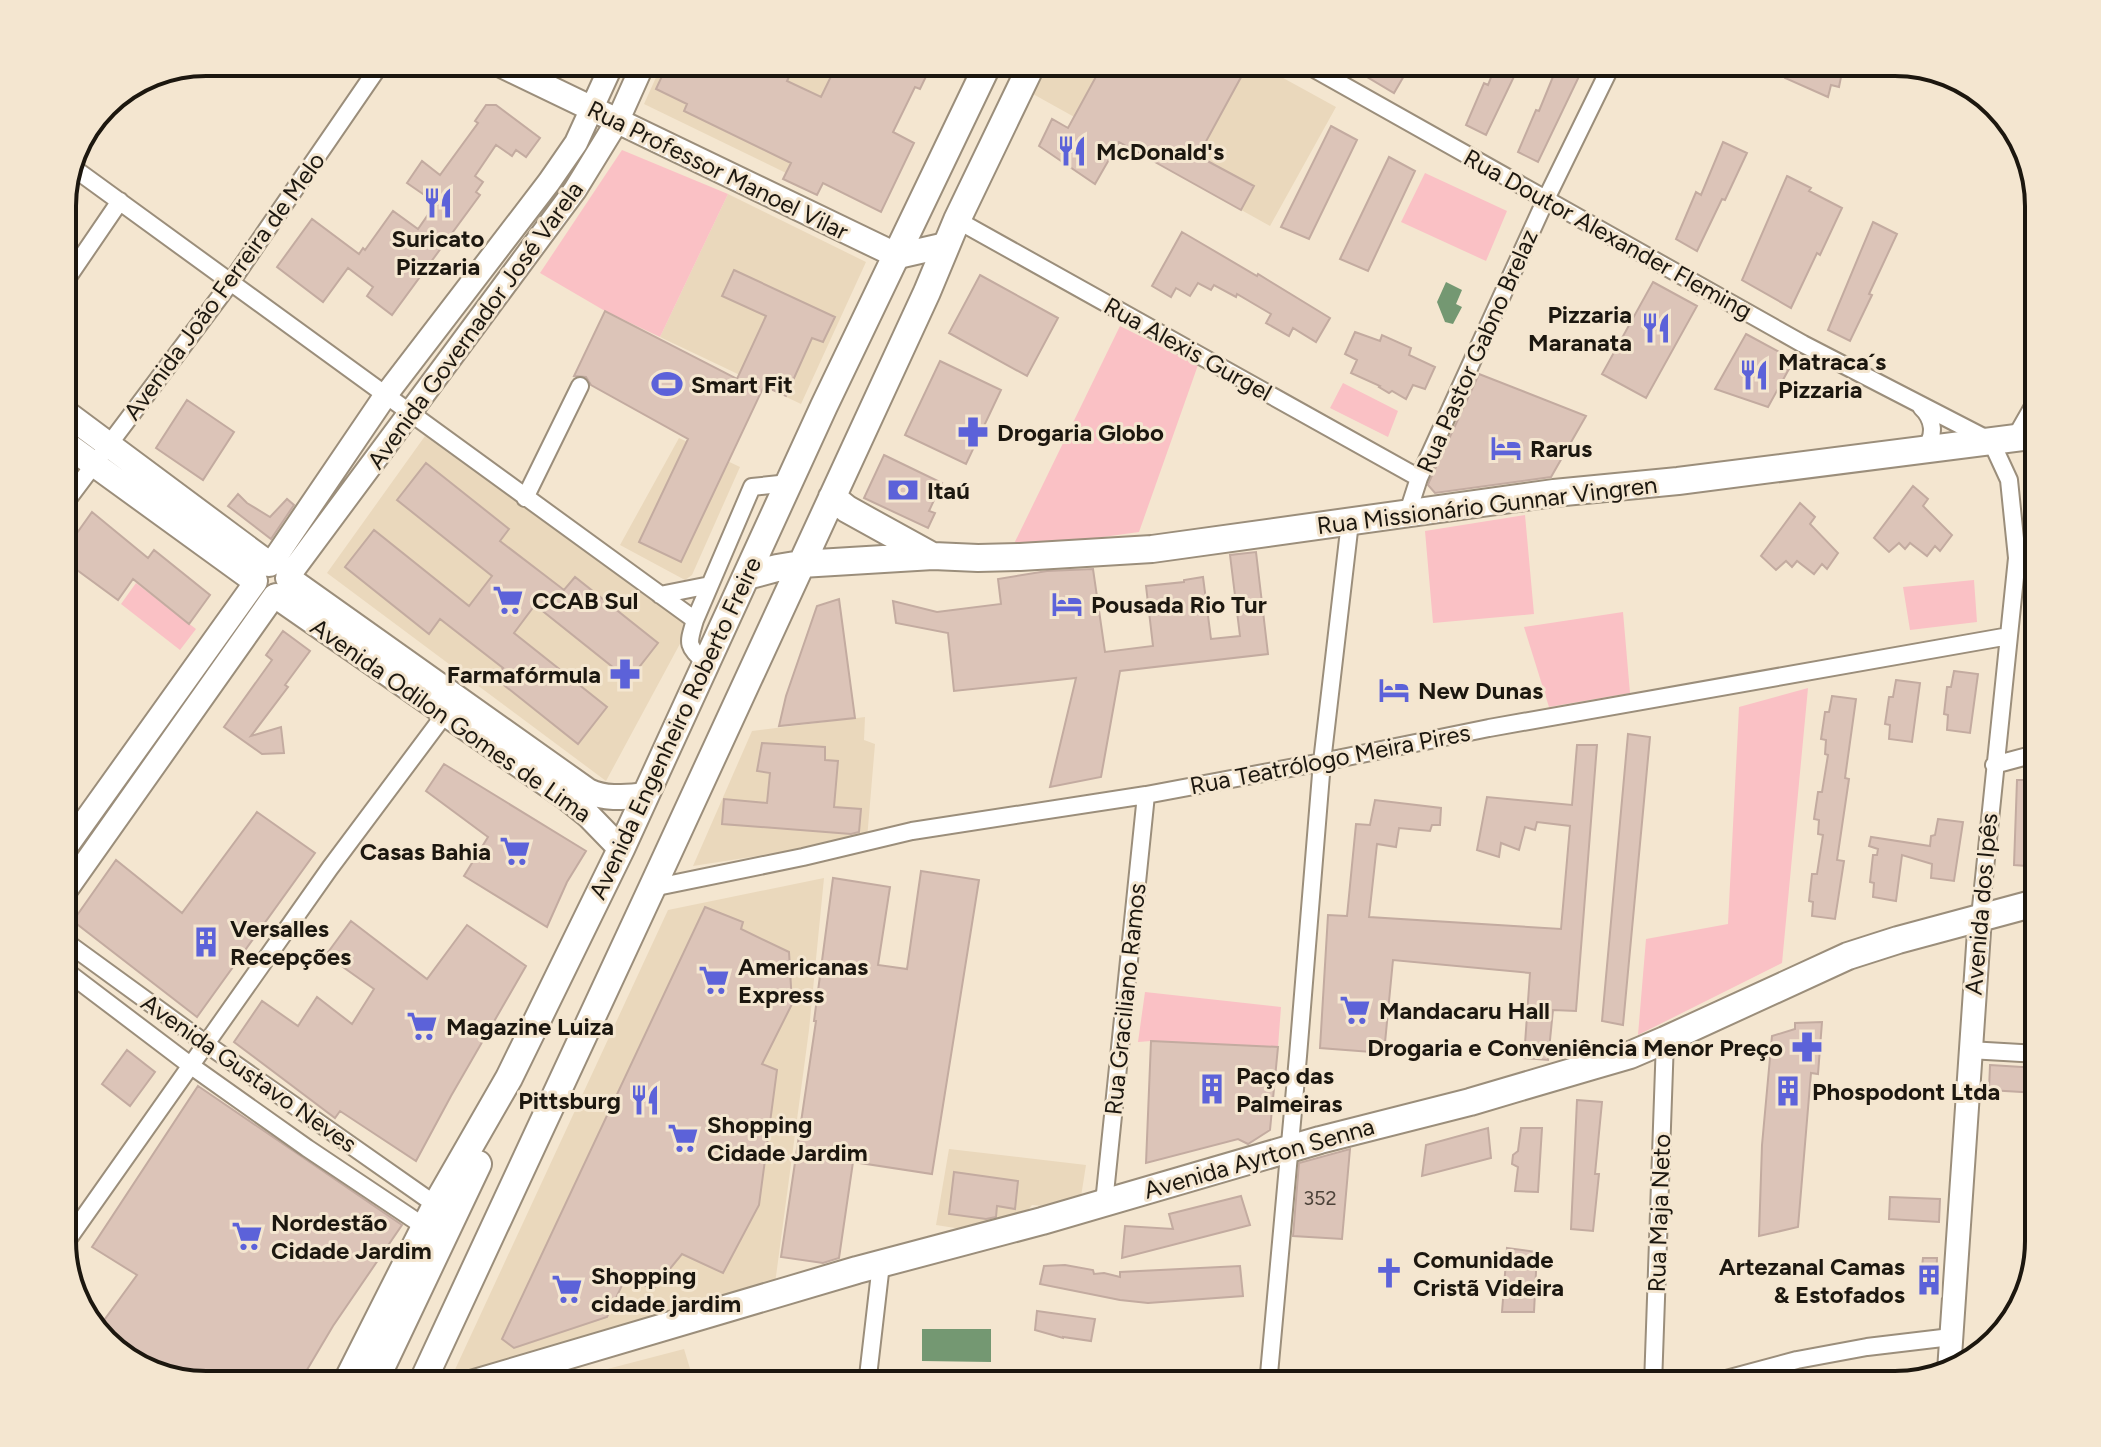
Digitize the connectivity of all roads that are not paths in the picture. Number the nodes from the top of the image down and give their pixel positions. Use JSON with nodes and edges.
{"nodes":[{"id":1,"x":372,"y":76,"type":"edge"},
{"id":2,"x":524,"y":76,"type":"edge"},
{"id":3,"x":607,"y":76,"type":"edge"},
{"id":4,"x":638,"y":76,"type":"edge"},
{"id":5,"x":982,"y":76,"type":"edge"},
{"id":6,"x":1026,"y":76,"type":"edge"},
{"id":7,"x":1327,"y":76,"type":"edge"},
{"id":8,"x":1606,"y":76,"type":"edge"},
{"id":9,"x":593,"y":110,"type":"junction"},
{"id":10,"x":618,"y":120,"type":"junction"},
{"id":11,"x":80,"y":172,"type":"edge"},
{"id":12,"x":549,"y":182,"type":"junction"},
{"id":13,"x":570,"y":197,"type":"junction"},
{"id":14,"x":1546,"y":199,"type":"junction"},
{"id":15,"x":120,"y":201,"type":"junction"},
{"id":16,"x":957,"y":220,"type":"junction"},
{"id":17,"x":946,"y":245,"type":"junction"},
{"id":18,"x":898,"y":256,"type":"junction"},
{"id":19,"x":76,"y":265,"type":"edge"},
{"id":20,"x":231,"y":282,"type":"junction"},
{"id":21,"x":580,"y":386,"type":"dead end"},
{"id":22,"x":385,"y":396,"type":"junction"},
{"id":23,"x":1917,"y":403,"type":"junction"},
{"id":24,"x":409,"y":414,"type":"junction"},
{"id":25,"x":2025,"y":420,"type":"edge"},
{"id":26,"x":76,"y":426,"type":"edge"},
{"id":27,"x":2015,"y":438,"type":"edge"},
{"id":28,"x":76,"y":446,"type":"edge"},
{"id":29,"x":1924,"y":449,"type":"junction"},
{"id":30,"x":102,"y":455,"type":"junction"},
{"id":31,"x":1419,"y":478,"type":"junction"},
{"id":32,"x":789,"y":483,"type":"junction"},
{"id":33,"x":76,"y":489,"type":"edge"},
{"id":34,"x":832,"y":497,"type":"junction"},
{"id":35,"x":525,"y":498,"type":"junction"},
{"id":36,"x":1408,"y":512,"type":"junction"},
{"id":37,"x":1350,"y":522,"type":"junction"},
{"id":38,"x":933,"y":556,"type":"junction"},
{"id":39,"x":2017,"y":558,"type":"junction"},
{"id":40,"x":2025,"y":558,"type":"edge"},
{"id":41,"x":801,"y":564,"type":"junction"},
{"id":42,"x":747,"y":576,"type":"junction"},
{"id":43,"x":272,"y":580,"type":"junction"},
{"id":44,"x":710,"y":585,"type":"junction"},
{"id":45,"x":660,"y":595,"type":"junction"},
{"id":46,"x":695,"y":620,"type":"junction"},
{"id":47,"x":2009,"y":636,"type":"junction"},
{"id":48,"x":705,"y":662,"type":"junction"},
{"id":49,"x":445,"y":714,"type":"junction"},
{"id":50,"x":2025,"y":757,"type":"edge"},
{"id":51,"x":1322,"y":762,"type":"junction"},
{"id":52,"x":1994,"y":765,"type":"junction"},
{"id":53,"x":645,"y":795,"type":"junction"},
{"id":54,"x":1146,"y":795,"type":"junction"},
{"id":55,"x":76,"y":835,"type":"edge"},
{"id":56,"x":621,"y":849,"type":"junction"},
{"id":57,"x":76,"y":875,"type":"edge"},
{"id":58,"x":652,"y":888,"type":"junction"},
{"id":59,"x":2025,"y":906,"type":"edge"},
{"id":60,"x":1980,"y":917,"type":"junction"},
{"id":61,"x":76,"y":949,"type":"edge"},
{"id":62,"x":76,"y":979,"type":"edge"},
{"id":63,"x":1665,"y":1040,"type":"junction"},
{"id":64,"x":205,"y":1043,"type":"junction"},
{"id":65,"x":1969,"y":1050,"type":"junction"},
{"id":66,"x":2025,"y":1053,"type":"edge"},
{"id":67,"x":190,"y":1065,"type":"junction"},
{"id":68,"x":509,"y":1078,"type":"junction"},
{"id":69,"x":321,"y":1125,"type":"junction"},
{"id":70,"x":307,"y":1148,"type":"junction"},
{"id":71,"x":1289,"y":1148,"type":"junction"},
{"id":72,"x":1104,"y":1203,"type":"junction"},
{"id":73,"x":431,"y":1216,"type":"junction"},
{"id":74,"x":76,"y":1228,"type":"edge"},
{"id":75,"x":881,"y":1264,"type":"junction"},
{"id":76,"x":1951,"y":1337,"type":"junction"},
{"id":77,"x":1950,"y":1359,"type":"edge"},
{"id":78,"x":352,"y":1371,"type":"edge"},
{"id":79,"x":380,"y":1371,"type":"edge"},
{"id":80,"x":428,"y":1371,"type":"edge"},
{"id":81,"x":516,"y":1371,"type":"edge"},
{"id":82,"x":869,"y":1371,"type":"edge"},
{"id":83,"x":1269,"y":1371,"type":"edge"},
{"id":84,"x":1653,"y":1371,"type":"edge"},
{"id":85,"x":1756,"y":1371,"type":"edge"}],
"edges":[{"from":1,"to":20,"type":"street","name":"Avenida João Ferreira de Melo"},
{"from":2,"to":9,"type":"main road","name":"Rua Professor Manoel Vilar"},
{"from":3,"to":9,"type":"street","name":"Avenida Governador José Varela"},
{"from":4,"to":10,"type":"street","name":"Avenida Governador José Varela"},
{"from":5,"to":18,"type":"main road","name":"Avenida Engenheiro Roberto Freire"},
{"from":6,"to":16,"type":"main road","name":"Avenida Engenheiro Roberto Freire"},
{"from":7,"to":14,"type":"street","name":"Rua Doutor Alexander Fleming"},
{"from":8,"to":14,"type":"street","name":"Rua Pastor Gabno Brelaz"},
{"from":9,"to":10,"type":"main road","name":"Rua Professor Manoel Vilar"},
{"from":9,"to":12,"type":"street","name":"Avenida Governador José Varela"},
{"from":10,"to":13,"type":"street","name":"Avenida Governador José Varela"},
{"from":10,"to":18,"type":"main road","name":"Rua Professor Manoel Vilar"},
{"from":11,"to":15,"type":"street"},
{"from":12,"to":13,"type":"street"},
{"from":12,"to":22,"type":"street","name":"Avenida Governador José Varela"},
{"from":13,"to":24,"type":"street","name":"Avenida Governador José Varela"},
{"from":14,"to":23,"type":"street","name":"Rua Doutor Alexander Fleming"},
{"from":14,"to":31,"type":"street","name":"Rua Pastor Gabno Brelaz"},
{"from":15,"to":19,"type":"street"},
{"from":15,"to":20,"type":"street"},
{"from":16,"to":17,"type":"main road","name":"Avenida Engenheiro Roberto Freire"},
{"from":16,"to":31,"type":"street","name":"Rua Alexis Gurgel"},
{"from":17,"to":18,"type":"main road"},
{"from":17,"to":34,"type":"main road","name":"Avenida Engenheiro Roberto Freire"},
{"from":18,"to":32,"type":"main road","name":"Avenida Engenheiro Roberto Freire"},
{"from":20,"to":22,"type":"street"},
{"from":20,"to":30,"type":"street","name":"Avenida João Ferreira de Melo"},
{"from":21,"to":35,"type":"street"},
{"from":22,"to":24,"type":"street"},
{"from":22,"to":43,"type":"street","name":"Avenida Governador José Varela"},
{"from":23,"to":27,"type":"street","name":"Rua Doutor Alexander Fleming"},
{"from":23,"to":29,"type":"street"},
{"from":24,"to":35,"type":"street"},
{"from":24,"to":43,"type":"street","name":"Avenida Governador José Varela"},
{"from":25,"to":27,"type":"street"},
{"from":26,"to":30,"type":"main road","name":"Avenida Odilon Gomes de Lima"},
{"from":27,"to":29,"type":"main road","name":"Rua Missionário Gunnar Vingren"},
{"from":27,"to":39,"type":"street","name":"Avenida dos Ipês"},
{"from":28,"to":30,"type":"main road","name":"Avenida Odilon Gomes de Lima"},
{"from":29,"to":36,"type":"main road","name":"Rua Missionário Gunnar Vingren"},
{"from":30,"to":33,"type":"street","name":"Avenida João Ferreira de Melo"},
{"from":30,"to":43,"type":"main road","name":"Avenida Odilon Gomes de Lima"},
{"from":31,"to":36,"type":"street","name":"Rua Pastor Gabno Brelaz"},
{"from":32,"to":42,"type":"main road","name":"Avenida Engenheiro Roberto Freire"},
{"from":32,"to":44,"type":"street"},
{"from":34,"to":38,"type":"main road","name":"Rua Missionário Gunnar Vingren"},
{"from":34,"to":41,"type":"main road","name":"Avenida Engenheiro Roberto Freire"},
{"from":35,"to":45,"type":"street"},
{"from":36,"to":37,"type":"main road","name":"Rua Missionário Gunnar Vingren"},
{"from":37,"to":38,"type":"main road","name":"Rua Missionário Gunnar Vingren"},
{"from":37,"to":51,"type":"street"},
{"from":38,"to":41,"type":"main road","name":"Rua Missionário Gunnar Vingren"},
{"from":39,"to":40,"type":"street"},
{"from":39,"to":47,"type":"street","name":"Avenida dos Ipês"},
{"from":41,"to":42,"type":"main road","name":"Rua Missionário Gunnar Vingren"},
{"from":41,"to":58,"type":"main road","name":"Avenida Engenheiro Roberto Freire"},
{"from":42,"to":48,"type":"main road","name":"Avenida Engenheiro Roberto Freire"},
{"from":43,"to":49,"type":"main road","name":"Avenida Odilon Gomes de Lima"},
{"from":43,"to":53,"type":"main road","name":"Avenida Odilon Gomes de Lima"},
{"from":43,"to":55,"type":"street","name":"Avenida Governador José Varela"},
{"from":43,"to":57,"type":"street","name":"Avenida Governador José Varela"},
{"from":44,"to":45,"type":"street"},
{"from":44,"to":46,"type":"street"},
{"from":45,"to":46,"type":"street"},
{"from":46,"to":48,"type":"street"},
{"from":47,"to":51,"type":"street","name":"Rua Teatrólogo Meira Pires"},
{"from":47,"to":52,"type":"street","name":"Avenida dos Ipês"},
{"from":48,"to":53,"type":"main road","name":"Avenida Engenheiro Roberto Freire"},
{"from":49,"to":56,"type":"main road","name":"Avenida Odilon Gomes de Lima"},
{"from":49,"to":64,"type":"street"},
{"from":50,"to":52,"type":"street"},
{"from":51,"to":54,"type":"street","name":"Rua Teatrólogo Meira Pires"},
{"from":51,"to":71,"type":"street"},
{"from":52,"to":60,"type":"street","name":"Avenida dos Ipês"},
{"from":53,"to":56,"type":"main road","name":"Avenida Engenheiro Roberto Freire"},
{"from":54,"to":58,"type":"street","name":"Rua Teatrólogo Meira Pires"},
{"from":54,"to":72,"type":"street","name":"Rua Graciliano Ramos"},
{"from":56,"to":68,"type":"main road","name":"Avenida Engenheiro Roberto Freire"},
{"from":58,"to":80,"type":"main road","name":"Avenida Engenheiro Roberto Freire"},
{"from":59,"to":60,"type":"main road","name":"Avenida Ayrton Senna"},
{"from":60,"to":63,"type":"main road","name":"Avenida Ayrton Senna"},
{"from":60,"to":65,"type":"street","name":"Avenida dos Ipês"},
{"from":61,"to":64,"type":"street","name":"Avenida Gustavo Neves"},
{"from":62,"to":67,"type":"street","name":"Avenida Gustavo Neves"},
{"from":63,"to":71,"type":"main road","name":"Avenida Ayrton Senna"},
{"from":63,"to":84,"type":"street","name":"Rua Maja Neto"},
{"from":64,"to":67,"type":"street"},
{"from":64,"to":69,"type":"street","name":"Avenida Gustavo Neves"},
{"from":65,"to":66,"type":"street"},
{"from":65,"to":76,"type":"street","name":"Avenida dos Ipês"},
{"from":67,"to":70,"type":"street","name":"Avenida Gustavo Neves"},
{"from":67,"to":74,"type":"street"},
{"from":68,"to":73,"type":"main road","name":"Avenida Engenheiro Roberto Freire"},
{"from":68,"to":79,"type":"main road"},
{"from":69,"to":70,"type":"street"},
{"from":69,"to":73,"type":"street","name":"Avenida Gustavo Neves"},
{"from":70,"to":73,"type":"street","name":"Avenida Gustavo Neves"},
{"from":71,"to":72,"type":"main road","name":"Avenida Ayrton Senna"},
{"from":71,"to":83,"type":"street"},
{"from":72,"to":75,"type":"main road","name":"Avenida Ayrton Senna"},
{"from":73,"to":78,"type":"main road","name":"Avenida Engenheiro Roberto Freire"},
{"from":75,"to":81,"type":"main road","name":"Avenida Ayrton Senna"},
{"from":75,"to":82,"type":"street"},
{"from":76,"to":77,"type":"street","name":"Avenida dos Ipês"},
{"from":76,"to":85,"type":"street"}]}
